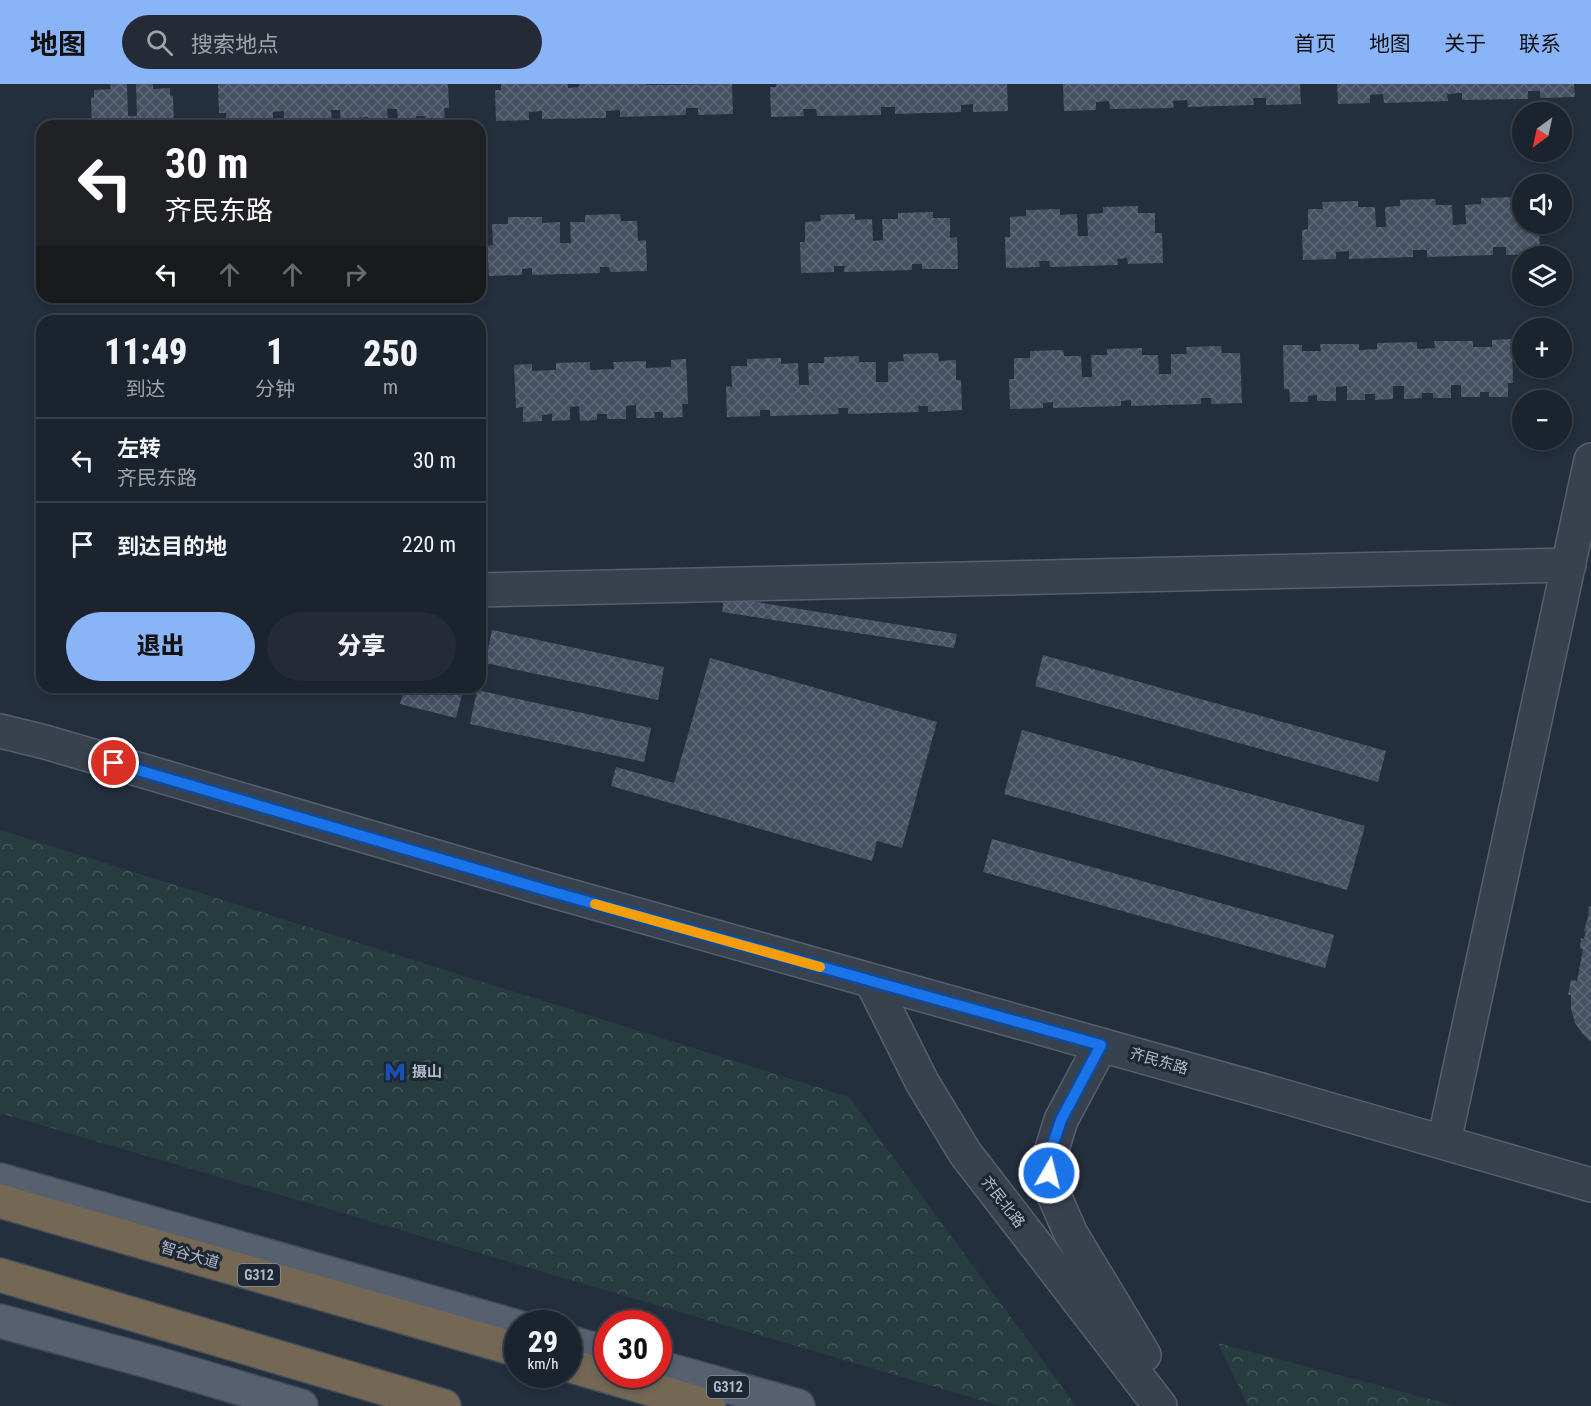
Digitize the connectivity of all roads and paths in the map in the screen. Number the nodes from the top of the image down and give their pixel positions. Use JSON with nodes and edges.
{"nodes":[{"id":1,"x":1591,"y":460,"type":"edge"},
{"id":2,"x":1569,"y":565,"type":"junction"},
{"id":3,"x":486,"y":590,"type":"edge"},
{"id":4,"x":0,"y":730,"type":"edge"},
{"id":5,"x":873,"y":982,"type":"junction"},
{"id":6,"x":1101,"y":1045,"type":"junction"},
{"id":7,"x":1444,"y":1142,"type":"junction"},
{"id":8,"x":0,"y":1180,"type":"edge"},
{"id":9,"x":1591,"y":1185,"type":"edge"},
{"id":10,"x":0,"y":1199,"type":"edge"},
{"id":11,"x":0,"y":1275,"type":"edge"},
{"id":12,"x":0,"y":1280,"type":"edge"},
{"id":13,"x":77,"y":1297,"type":"junction"},
{"id":14,"x":0,"y":1321,"type":"edge"},
{"id":15,"x":504,"y":1323,"type":"edge"},
{"id":16,"x":504,"y":1346,"type":"edge"},
{"id":17,"x":582,"y":1369,"type":"edge"},
{"id":18,"x":672,"y":1371,"type":"edge"},
{"id":19,"x":301,"y":1406,"type":"edge"},
{"id":20,"x":444,"y":1406,"type":"edge"},
{"id":21,"x":709,"y":1406,"type":"edge"},
{"id":22,"x":798,"y":1406,"type":"edge"},
{"id":23,"x":1160,"y":1406,"type":"edge"},
{"id":24,"x":1174,"y":1406,"type":"edge"}],
"edges":[{"from":1,"to":2,"type":"street"},
{"from":2,"to":3,"type":"street"},
{"from":2,"to":7,"type":"street"},
{"from":4,"to":5,"type":"street","name":"齐民东路"},
{"from":5,"to":6,"type":"street","name":"齐民东路"},
{"from":5,"to":23,"type":"street","name":"齐民北路"},
{"from":6,"to":7,"type":"street","name":"齐民东路"},
{"from":6,"to":24,"type":"street"},
{"from":7,"to":9,"type":"street","name":"齐民东路"},
{"from":8,"to":15,"type":"main road","name":"智谷大道","number":"G312"},
{"from":10,"to":16,"type":"highway","name":"智谷大道","number":"G312"},
{"from":11,"to":13,"type":"highway"},
{"from":12,"to":13,"type":"highway"},
{"from":13,"to":20,"type":"highway"},
{"from":14,"to":19,"type":"main road"},
{"from":17,"to":21,"type":"highway","number":"G312"},
{"from":18,"to":22,"type":"main road","number":"G312"}]}
